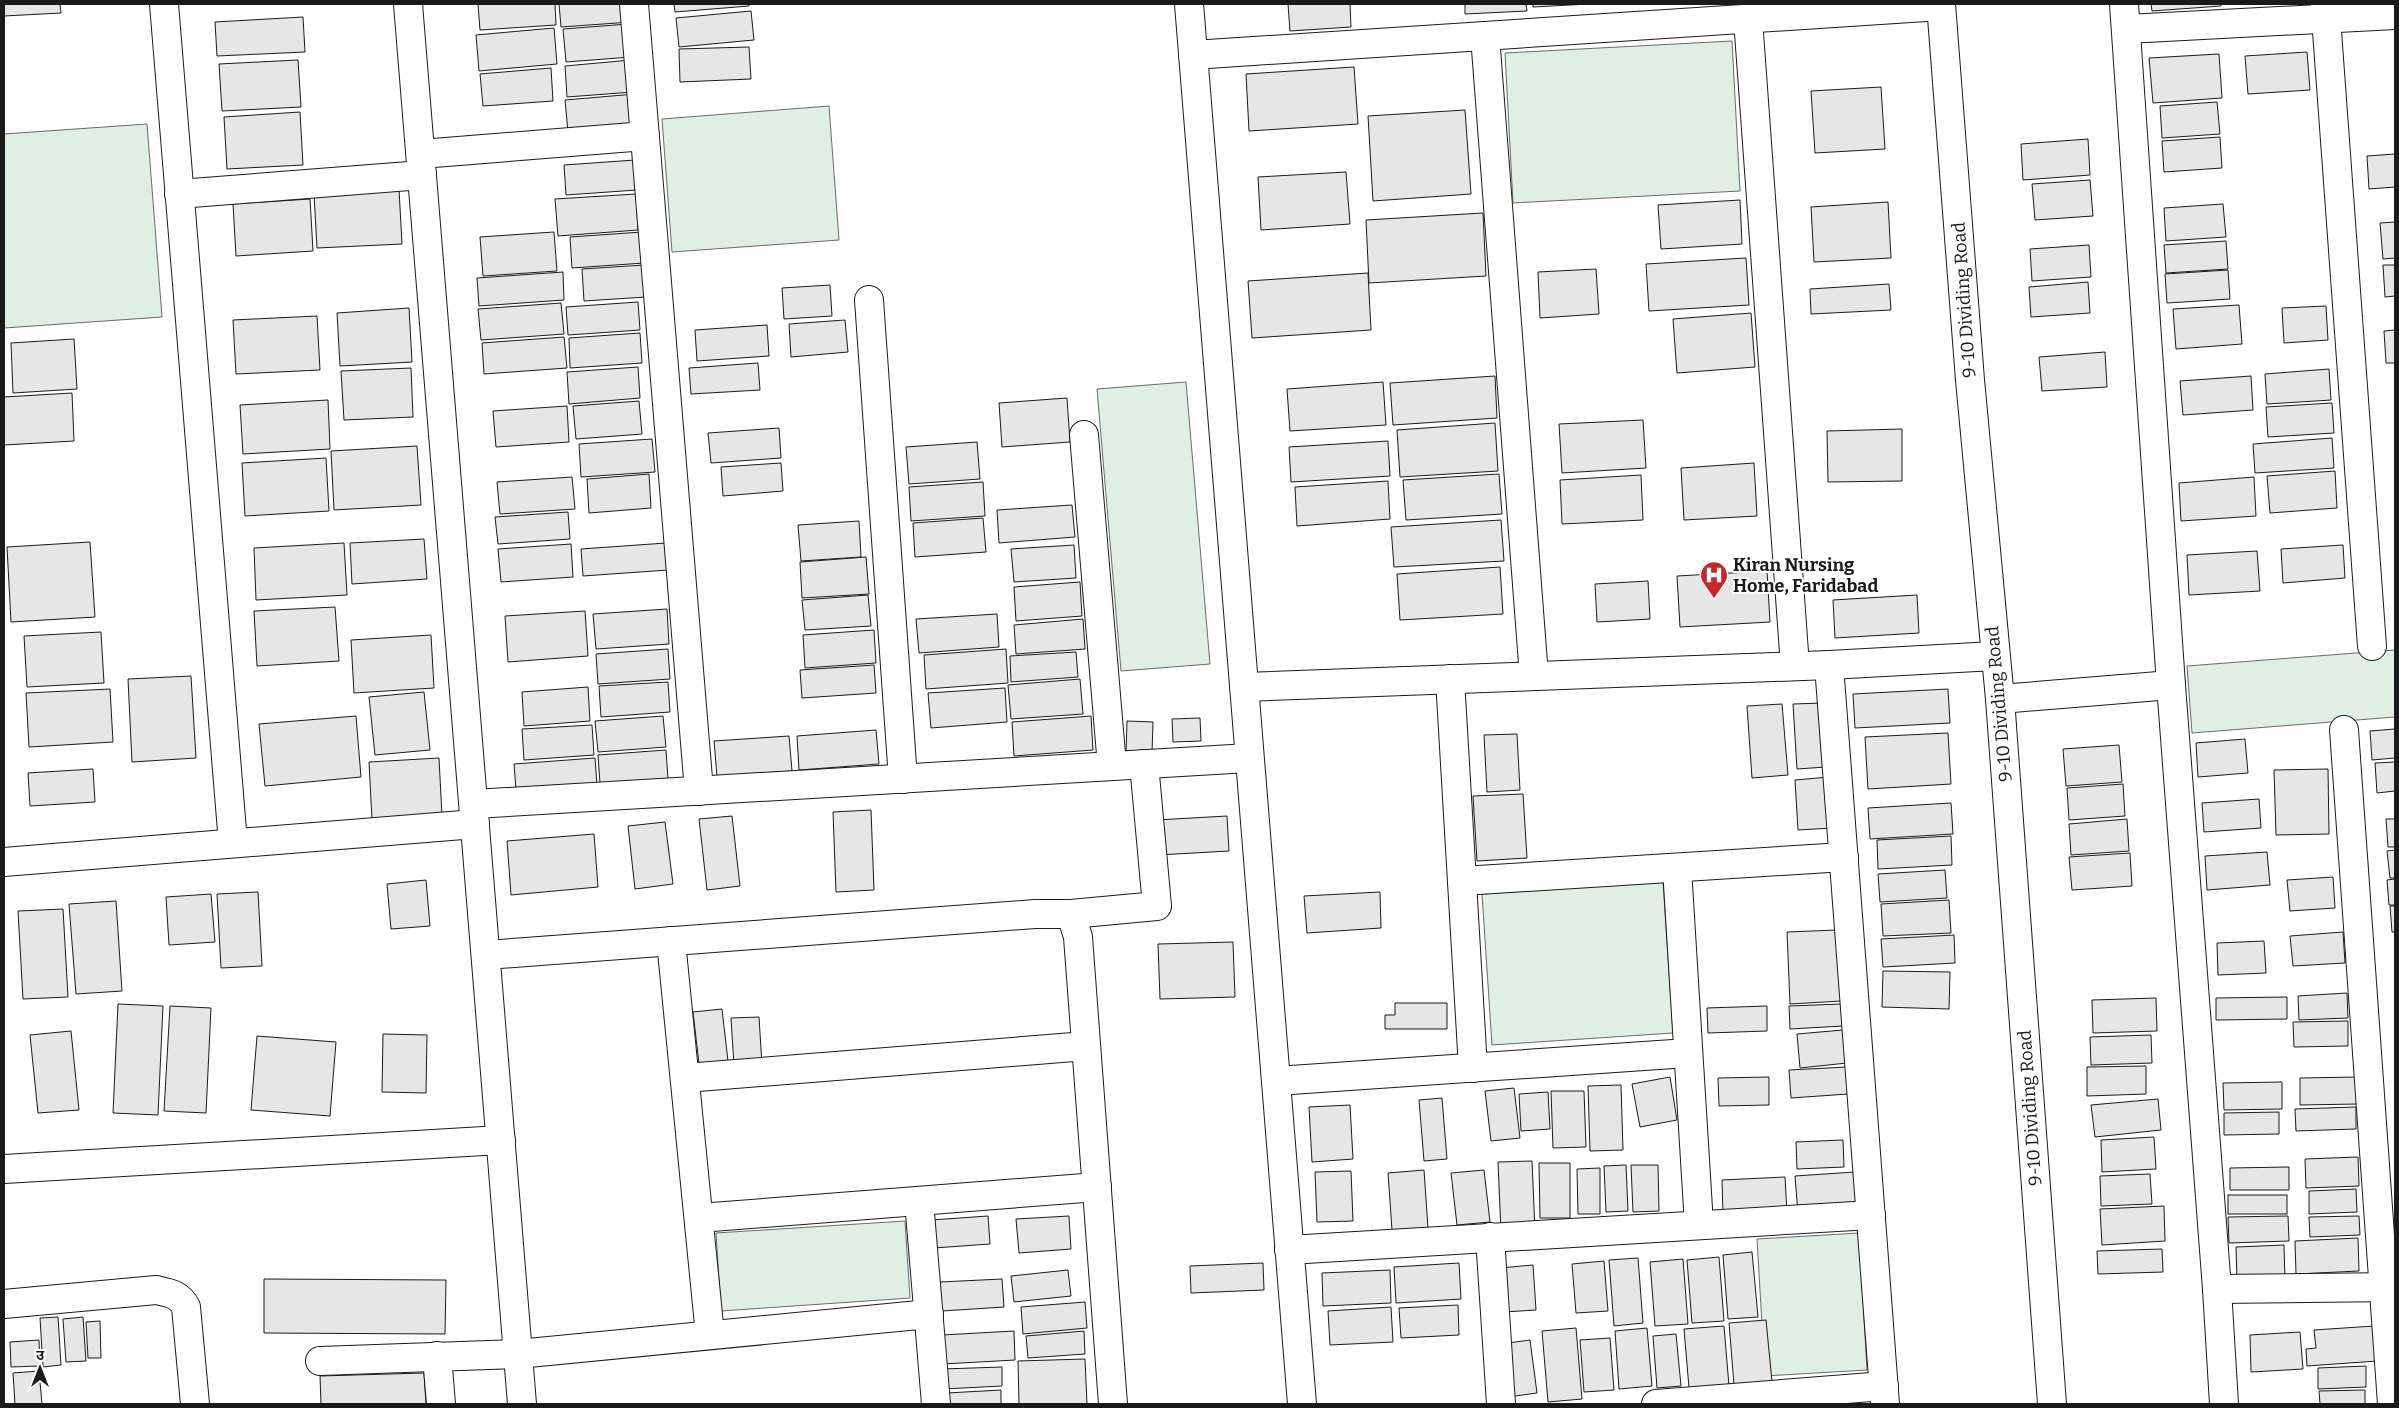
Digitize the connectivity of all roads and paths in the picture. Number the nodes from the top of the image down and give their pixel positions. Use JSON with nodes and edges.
{"nodes":[{"id":1,"x":164,"y":4,"type":"edge"},
{"id":2,"x":408,"y":4,"type":"edge"},
{"id":3,"x":634,"y":4,"type":"edge"},
{"id":4,"x":1188,"y":4,"type":"edge"},
{"id":5,"x":1941,"y":5,"type":"edge"},
{"id":6,"x":2325,"y":12,"type":"edge"},
{"id":7,"x":2395,"y":15,"type":"edge"},
{"id":8,"x":2126,"y":16,"type":"edge"},
{"id":9,"x":1748,"y":19,"type":"junction"},
{"id":10,"x":1485,"y":36,"type":"junction"},
{"id":11,"x":1193,"y":55,"type":"junction"},
{"id":12,"x":645,"y":136,"type":"junction"},
{"id":13,"x":421,"y":164,"type":"junction"},
{"id":14,"x":179,"y":194,"type":"junction"},
{"id":15,"x":869,"y":300,"type":"dead end"},
{"id":16,"x":1084,"y":435,"type":"dead end"},
{"id":17,"x":2372,"y":646,"type":"dead end"},
{"id":18,"x":1995,"y":656,"type":"junction"},
{"id":19,"x":1830,"y":665,"type":"junction"},
{"id":20,"x":1795,"y":666,"type":"junction"},
{"id":21,"x":1534,"y":676,"type":"junction"},
{"id":22,"x":1450,"y":680,"type":"junction"},
{"id":23,"x":2171,"y":684,"type":"junction"},
{"id":24,"x":1244,"y":687,"type":"junction"},
{"id":25,"x":2000,"y":699,"type":"junction"},
{"id":26,"x":2344,"y":730,"type":"dead end"},
{"id":27,"x":1250,"y":758,"type":"junction"},
{"id":28,"x":1144,"y":764,"type":"junction"},
{"id":29,"x":1112,"y":766,"type":"junction"},
{"id":30,"x":903,"y":779,"type":"junction"},
{"id":31,"x":699,"y":791,"type":"junction"},
{"id":32,"x":475,"y":814,"type":"junction"},
{"id":33,"x":233,"y":843,"type":"junction"},
{"id":34,"x":1844,"y":857,"type":"junction"},
{"id":35,"x":4,"y":862,"type":"edge"},
{"id":36,"x":1677,"y":868,"type":"junction"},
{"id":37,"x":1462,"y":881,"type":"junction"},
{"id":38,"x":1071,"y":914,"type":"junction"},
{"id":39,"x":671,"y":941,"type":"junction"},
{"id":40,"x":486,"y":955,"type":"junction"},
{"id":41,"x":1086,"y":1046,"type":"junction"},
{"id":42,"x":1688,"y":1053,"type":"junction"},
{"id":43,"x":1473,"y":1068,"type":"junction"},
{"id":44,"x":685,"y":1078,"type":"junction"},
{"id":45,"x":1276,"y":1081,"type":"junction"},
{"id":46,"x":500,"y":1140,"type":"junction"},
{"id":47,"x":4,"y":1169,"type":"edge"},
{"id":48,"x":1097,"y":1187,"type":"junction"},
{"id":49,"x":920,"y":1201,"type":"junction"},
{"id":50,"x":1871,"y":1215,"type":"junction"},
{"id":51,"x":699,"y":1218,"type":"junction"},
{"id":52,"x":1699,"y":1225,"type":"junction"},
{"id":53,"x":1490,"y":1237,"type":"junction"},
{"id":54,"x":1289,"y":1250,"type":"junction"},
{"id":55,"x":2389,"y":1287,"type":"edge"},
{"id":56,"x":2217,"y":1289,"type":"junction"},
{"id":57,"x":4,"y":1304,"type":"edge"},
{"id":58,"x":929,"y":1314,"type":"junction"},
{"id":59,"x":710,"y":1335,"type":"junction"},
{"id":60,"x":518,"y":1354,"type":"junction"},
{"id":61,"x":437,"y":1356,"type":"junction"},
{"id":62,"x":320,"y":1361,"type":"dead end"},
{"id":63,"x":1884,"y":1395,"type":"edge"},
{"id":64,"x":195,"y":1404,"type":"edge"},
{"id":65,"x":442,"y":1404,"type":"edge"},
{"id":66,"x":522,"y":1404,"type":"edge"},
{"id":67,"x":936,"y":1404,"type":"edge"},
{"id":68,"x":1113,"y":1404,"type":"edge"},
{"id":69,"x":1302,"y":1404,"type":"edge"},
{"id":70,"x":1501,"y":1404,"type":"edge"},
{"id":71,"x":1656,"y":1404,"type":"edge"},
{"id":72,"x":2052,"y":1404,"type":"edge"},
{"id":73,"x":2224,"y":1404,"type":"edge"},
{"id":74,"x":2392,"y":1404,"type":"edge"}],
"edges":[{"from":1,"to":14,"type":"street"},
{"from":2,"to":13,"type":"street"},
{"from":3,"to":12,"type":"street"},
{"from":4,"to":11,"type":"street"},
{"from":5,"to":9,"type":"street"},
{"from":5,"to":18,"type":"street","name":"9-10 Dividing Road"},
{"from":6,"to":7,"type":"street"},
{"from":6,"to":8,"type":"street"},
{"from":6,"to":17,"type":"street"},
{"from":8,"to":23,"type":"street"},
{"from":9,"to":10,"type":"street"},
{"from":9,"to":20,"type":"street"},
{"from":10,"to":11,"type":"street"},
{"from":10,"to":21,"type":"street"},
{"from":11,"to":24,"type":"street"},
{"from":12,"to":13,"type":"street"},
{"from":12,"to":31,"type":"street"},
{"from":13,"to":14,"type":"street"},
{"from":13,"to":32,"type":"street"},
{"from":14,"to":33,"type":"street"},
{"from":15,"to":30,"type":"street"},
{"from":16,"to":29,"type":"street"},
{"from":18,"to":19,"type":"street"},
{"from":18,"to":25,"type":"street","name":"9-10 Dividing Road"},
{"from":19,"to":20,"type":"street"},
{"from":19,"to":34,"type":"street"},
{"from":20,"to":21,"type":"street"},
{"from":21,"to":22,"type":"street"},
{"from":22,"to":24,"type":"street"},
{"from":22,"to":37,"type":"street"},
{"from":23,"to":25,"type":"street"},
{"from":23,"to":56,"type":"street"},
{"from":24,"to":27,"type":"street"},
{"from":25,"to":72,"type":"street","name":"9-10 Dividing Road"},
{"from":26,"to":55,"type":"street"},
{"from":27,"to":28,"type":"street"},
{"from":27,"to":45,"type":"street"},
{"from":28,"to":29,"type":"street"},
{"from":28,"to":38,"type":"street"},
{"from":29,"to":30,"type":"street"},
{"from":30,"to":31,"type":"street"},
{"from":31,"to":32,"type":"street"},
{"from":32,"to":33,"type":"street"},
{"from":32,"to":40,"type":"street"},
{"from":33,"to":35,"type":"street"},
{"from":34,"to":36,"type":"street"},
{"from":34,"to":50,"type":"street"},
{"from":36,"to":37,"type":"street"},
{"from":36,"to":42,"type":"street"},
{"from":37,"to":43,"type":"street"},
{"from":38,"to":39,"type":"street"},
{"from":38,"to":41,"type":"street"},
{"from":39,"to":40,"type":"street"},
{"from":39,"to":44,"type":"street"},
{"from":40,"to":46,"type":"street"},
{"from":41,"to":44,"type":"street"},
{"from":41,"to":48,"type":"street"},
{"from":42,"to":43,"type":"street"},
{"from":42,"to":52,"type":"street"},
{"from":43,"to":45,"type":"street"},
{"from":44,"to":51,"type":"street"},
{"from":45,"to":54,"type":"street"},
{"from":46,"to":47,"type":"street"},
{"from":46,"to":60,"type":"street"},
{"from":48,"to":49,"type":"street"},
{"from":48,"to":68,"type":"street"},
{"from":49,"to":51,"type":"street"},
{"from":49,"to":58,"type":"street"},
{"from":50,"to":52,"type":"street"},
{"from":50,"to":63,"type":"street"},
{"from":51,"to":59,"type":"street"},
{"from":52,"to":53,"type":"street"},
{"from":53,"to":54,"type":"street"},
{"from":53,"to":70,"type":"street"},
{"from":54,"to":69,"type":"street"},
{"from":55,"to":56,"type":"street"},
{"from":55,"to":74,"type":"street"},
{"from":56,"to":73,"type":"street"},
{"from":57,"to":64,"type":"street"},
{"from":58,"to":59,"type":"street"},
{"from":58,"to":67,"type":"street"},
{"from":59,"to":60,"type":"street"},
{"from":60,"to":61,"type":"street"},
{"from":60,"to":66,"type":"street"},
{"from":61,"to":62,"type":"street"},
{"from":61,"to":65,"type":"street"},
{"from":63,"to":71,"type":"street"}]}
